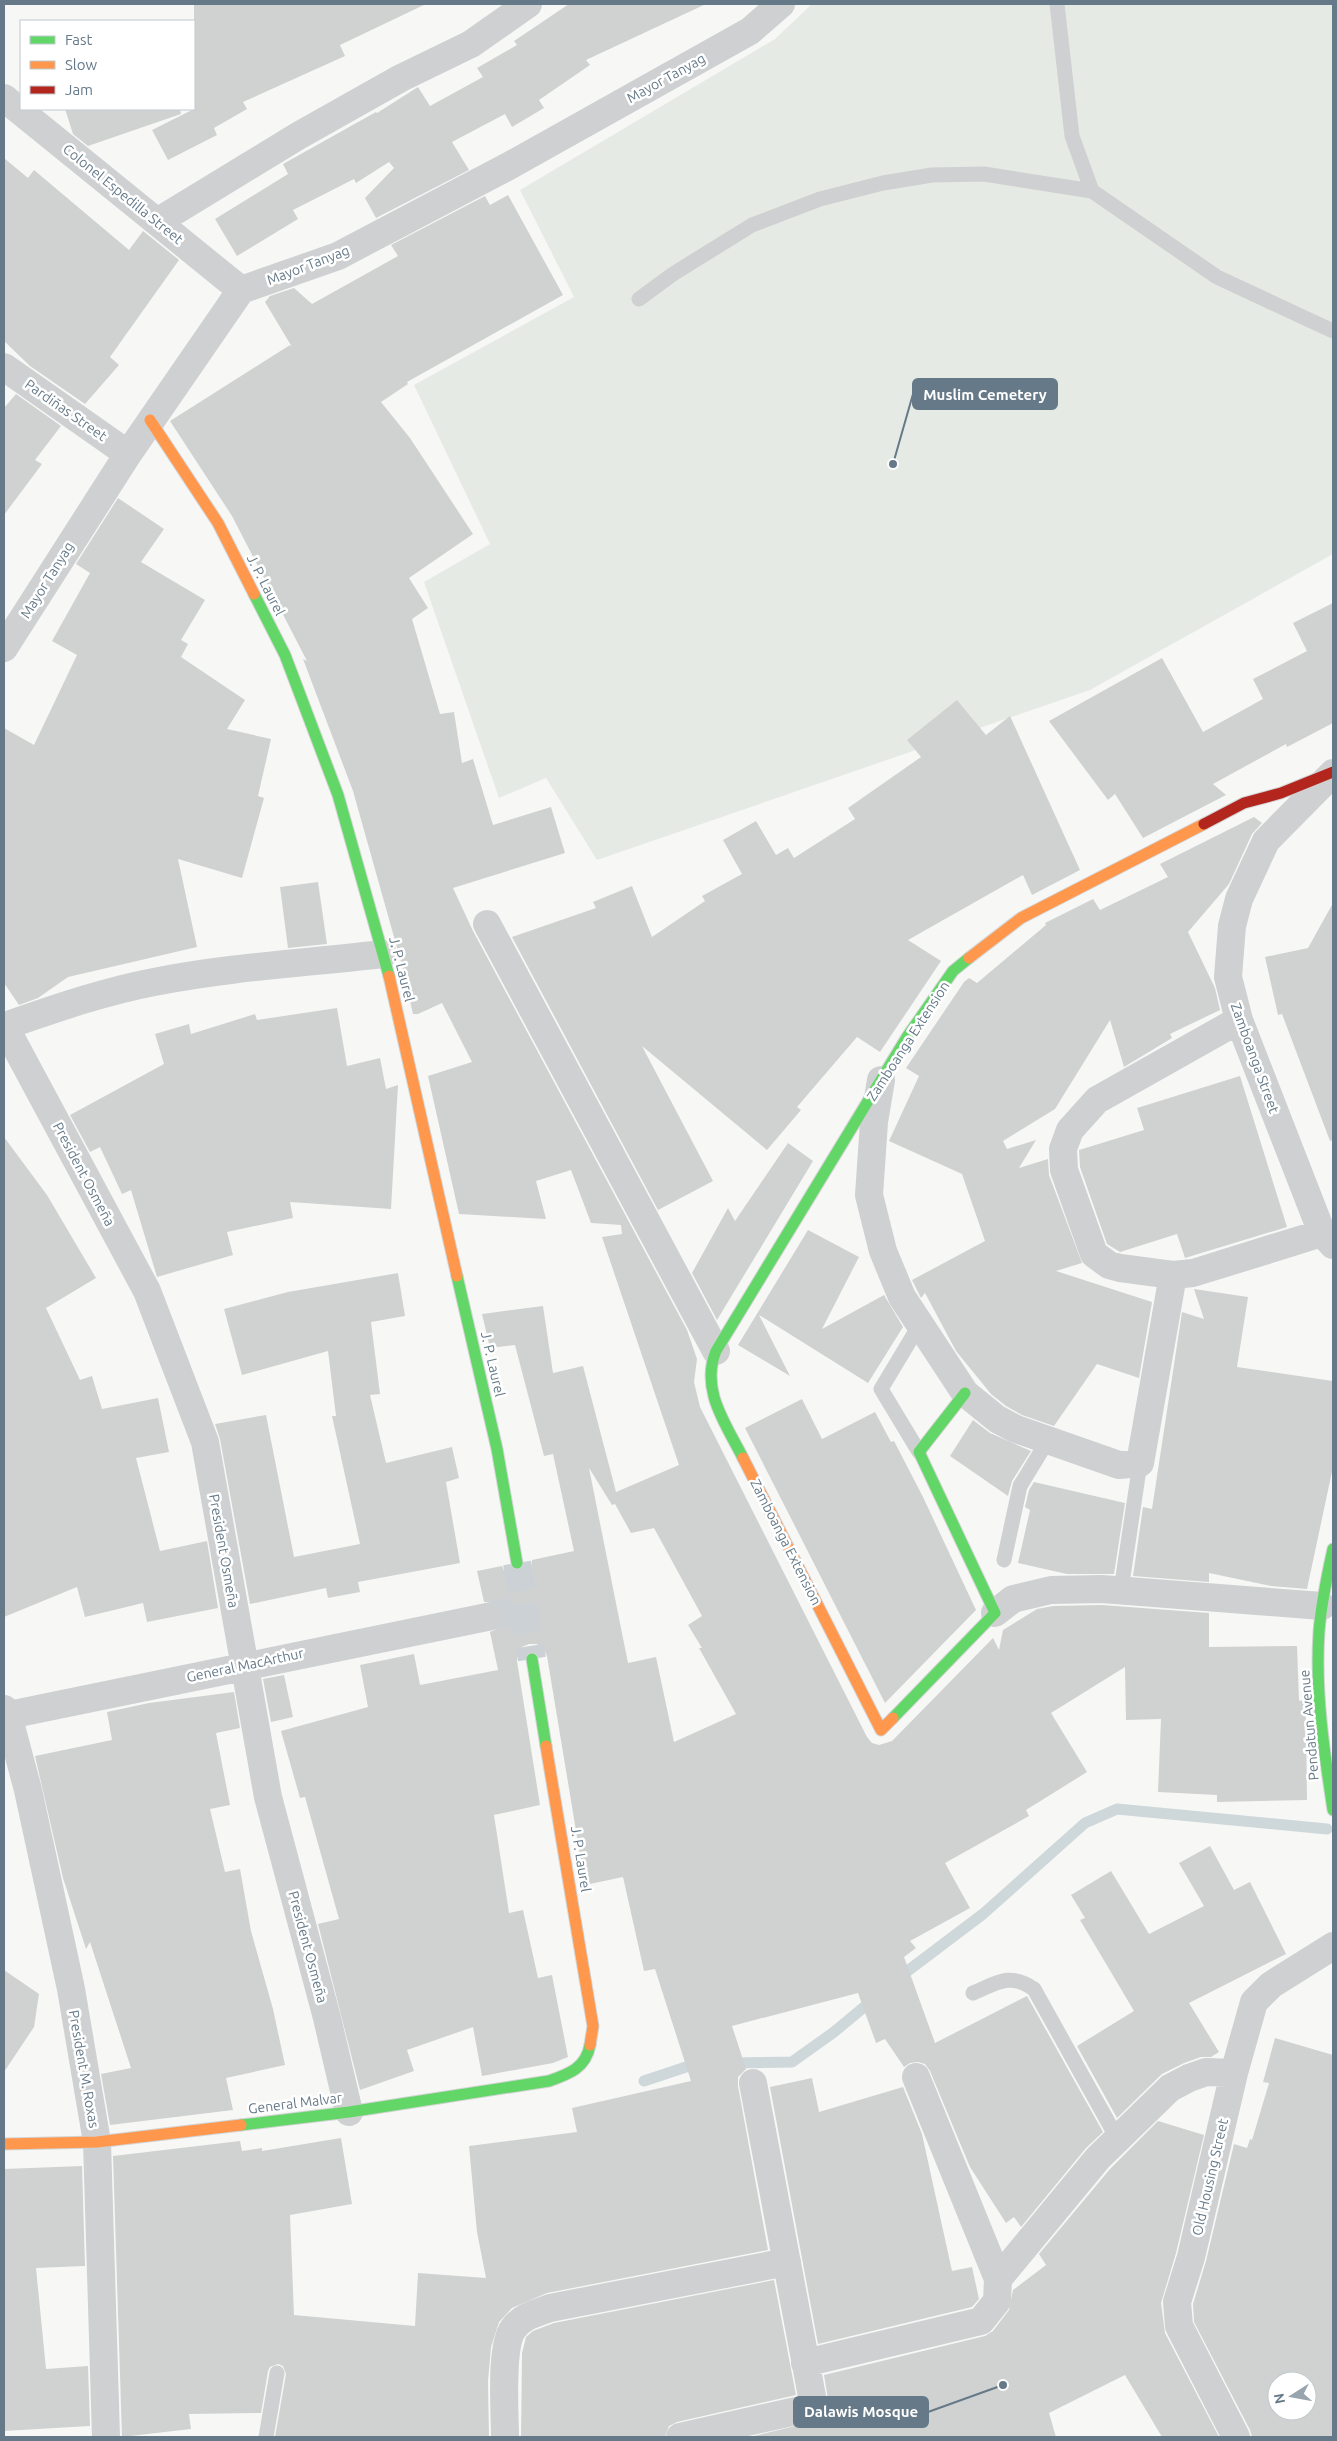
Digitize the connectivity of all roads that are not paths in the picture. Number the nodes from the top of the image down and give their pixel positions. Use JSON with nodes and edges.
{"nodes":[{"id":1,"x":528,"y":4,"type":"edge"},
{"id":2,"x":780,"y":4,"type":"edge"},
{"id":3,"x":1058,"y":4,"type":"edge"},
{"id":4,"x":4,"y":98,"type":"edge"},
{"id":5,"x":1092,"y":191,"type":"junction"},
{"id":6,"x":157,"y":222,"type":"junction"},
{"id":7,"x":241,"y":290,"type":"junction"},
{"id":8,"x":639,"y":299,"type":"dead end"},
{"id":9,"x":1333,"y":331,"type":"edge"},
{"id":10,"x":4,"y":367,"type":"edge"},
{"id":11,"x":150,"y":420,"type":"junction"},
{"id":12,"x":128,"y":454,"type":"junction"},
{"id":13,"x":4,"y":648,"type":"edge"},
{"id":14,"x":1333,"y":773,"type":"edge"},
{"id":15,"x":487,"y":924,"type":"dead end"},
{"id":16,"x":383,"y":954,"type":"junction"},
{"id":17,"x":1239,"y":1020,"type":"junction"},
{"id":18,"x":4,"y":1025,"type":"edge"},
{"id":19,"x":881,"y":1080,"type":"junction"},
{"id":20,"x":1328,"y":1239,"type":"edge"},
{"id":21,"x":1173,"y":1275,"type":"junction"},
{"id":22,"x":920,"y":1324,"type":"junction"},
{"id":23,"x":716,"y":1351,"type":"junction"},
{"id":24,"x":965,"y":1393,"type":"junction"},
{"id":25,"x":1048,"y":1440,"type":"junction"},
{"id":26,"x":919,"y":1452,"type":"junction"},
{"id":27,"x":1140,"y":1462,"type":"junction"},
{"id":28,"x":1333,"y":1549,"type":"edge"},
{"id":29,"x":1004,"y":1560,"type":"dead end"},
{"id":30,"x":517,"y":1563,"type":"tunnel mouth"},
{"id":31,"x":1120,"y":1590,"type":"junction"},
{"id":32,"x":1322,"y":1606,"type":"junction"},
{"id":33,"x":995,"y":1613,"type":"junction"},
{"id":34,"x":487,"y":1617,"type":"tunnel mouth"},
{"id":35,"x":532,"y":1659,"type":"tunnel mouth"},
{"id":36,"x":244,"y":1665,"type":"junction"},
{"id":37,"x":5,"y":1713,"type":"edge"},
{"id":38,"x":1333,"y":1810,"type":"edge"},
{"id":39,"x":1333,"y":1946,"type":"edge"},
{"id":40,"x":972,"y":1993,"type":"dead end"},
{"id":41,"x":584,"y":2064,"type":"joint"},
{"id":42,"x":1234,"y":2073,"type":"junction"},
{"id":43,"x":916,"y":2077,"type":"dead end"},
{"id":44,"x":753,"y":2083,"type":"dead end"},
{"id":45,"x":349,"y":2112,"type":"junction"},
{"id":46,"x":1117,"y":2138,"type":"junction"},
{"id":47,"x":97,"y":2142,"type":"junction"},
{"id":48,"x":4,"y":2144,"type":"edge"},
{"id":49,"x":787,"y":2262,"type":"junction"},
{"id":50,"x":998,"y":2279,"type":"junction"},
{"id":51,"x":805,"y":2363,"type":"junction"},
{"id":52,"x":277,"y":2373,"type":"dead end"},
{"id":53,"x":106,"y":2437,"type":"edge"},
{"id":54,"x":266,"y":2437,"type":"edge"},
{"id":55,"x":505,"y":2437,"type":"edge"},
{"id":56,"x":680,"y":2437,"type":"edge"},
{"id":57,"x":1236,"y":2437,"type":"edge"}],
"edges":[{"from":1,"to":6,"type":"street"},
{"from":2,"to":7,"type":"street","name":"Mayor Tanyag"},
{"from":3,"to":5,"type":"lane"},
{"from":4,"to":6,"type":"street","name":"Colonel Espedilla Street"},
{"from":5,"to":8,"type":"lane"},
{"from":5,"to":9,"type":"lane"},
{"from":6,"to":7,"type":"street","name":"Colonel Espedilla Street"},
{"from":7,"to":11,"type":"street","name":"Mayor Tanyag"},
{"from":10,"to":12,"type":"street","name":"Pardiñas Street"},
{"from":11,"to":12,"type":"street","name":"Mayor Tanyag"},
{"from":11,"to":16,"type":"street","name":"J. P. Laurel"},
{"from":12,"to":13,"type":"street","name":"Mayor Tanyag"},
{"from":14,"to":17,"type":"street","name":"Zamboanga Street"},
{"from":14,"to":19,"type":"street","name":"Zamboanga Extension"},
{"from":15,"to":23,"type":"street"},
{"from":16,"to":18,"type":"street"},
{"from":16,"to":30,"type":"street","name":"J. P. Laurel"},
{"from":17,"to":20,"type":"street","name":"Zamboanga Street"},
{"from":17,"to":21,"type":"street"},
{"from":18,"to":36,"type":"street","name":"President Osmeña"},
{"from":19,"to":22,"type":"street"},
{"from":19,"to":23,"type":"street","name":"Zamboanga Extension"},
{"from":20,"to":21,"type":"street"},
{"from":21,"to":27,"type":"street"},
{"from":22,"to":24,"type":"street"},
{"from":22,"to":26,"type":"lane"},
{"from":23,"to":33,"type":"street","name":"Zamboanga Extension"},
{"from":24,"to":25,"type":"street"},
{"from":24,"to":26,"type":"street"},
{"from":25,"to":27,"type":"street"},
{"from":25,"to":29,"type":"lane"},
{"from":26,"to":33,"type":"street"},
{"from":27,"to":31,"type":"lane"},
{"from":28,"to":32,"type":"street","name":"Pendatun Avenue"},
{"from":31,"to":32,"type":"street"},
{"from":31,"to":33,"type":"street"},
{"from":32,"to":38,"type":"street","name":"Pendatun Avenue"},
{"from":34,"to":36,"type":"street","name":"General MacArthur"},
{"from":35,"to":41,"type":"street","name":"J. P. Laurel"},
{"from":36,"to":37,"type":"street","name":"General MacArthur"},
{"from":36,"to":45,"type":"street","name":"President Osmeña"},
{"from":37,"to":47,"type":"street","name":"President M. Roxas"},
{"from":39,"to":42,"type":"street","name":"Old Housing Street"},
{"from":40,"to":46,"type":"lane"},
{"from":41,"to":45,"type":"street","name":"General Malvar"},
{"from":42,"to":46,"type":"street"},
{"from":42,"to":57,"type":"street","name":"Old Housing Street"},
{"from":43,"to":50,"type":"street"},
{"from":44,"to":49,"type":"street"},
{"from":45,"to":47,"type":"street","name":"General Malvar"},
{"from":46,"to":50,"type":"street"},
{"from":47,"to":48,"type":"street","name":"General Malvar"},
{"from":47,"to":53,"type":"street","name":"President M. Roxas"},
{"from":49,"to":51,"type":"street"},
{"from":49,"to":55,"type":"street"},
{"from":50,"to":51,"type":"street"},
{"from":51,"to":56,"type":"street"},
{"from":52,"to":54,"type":"lane"}]}
